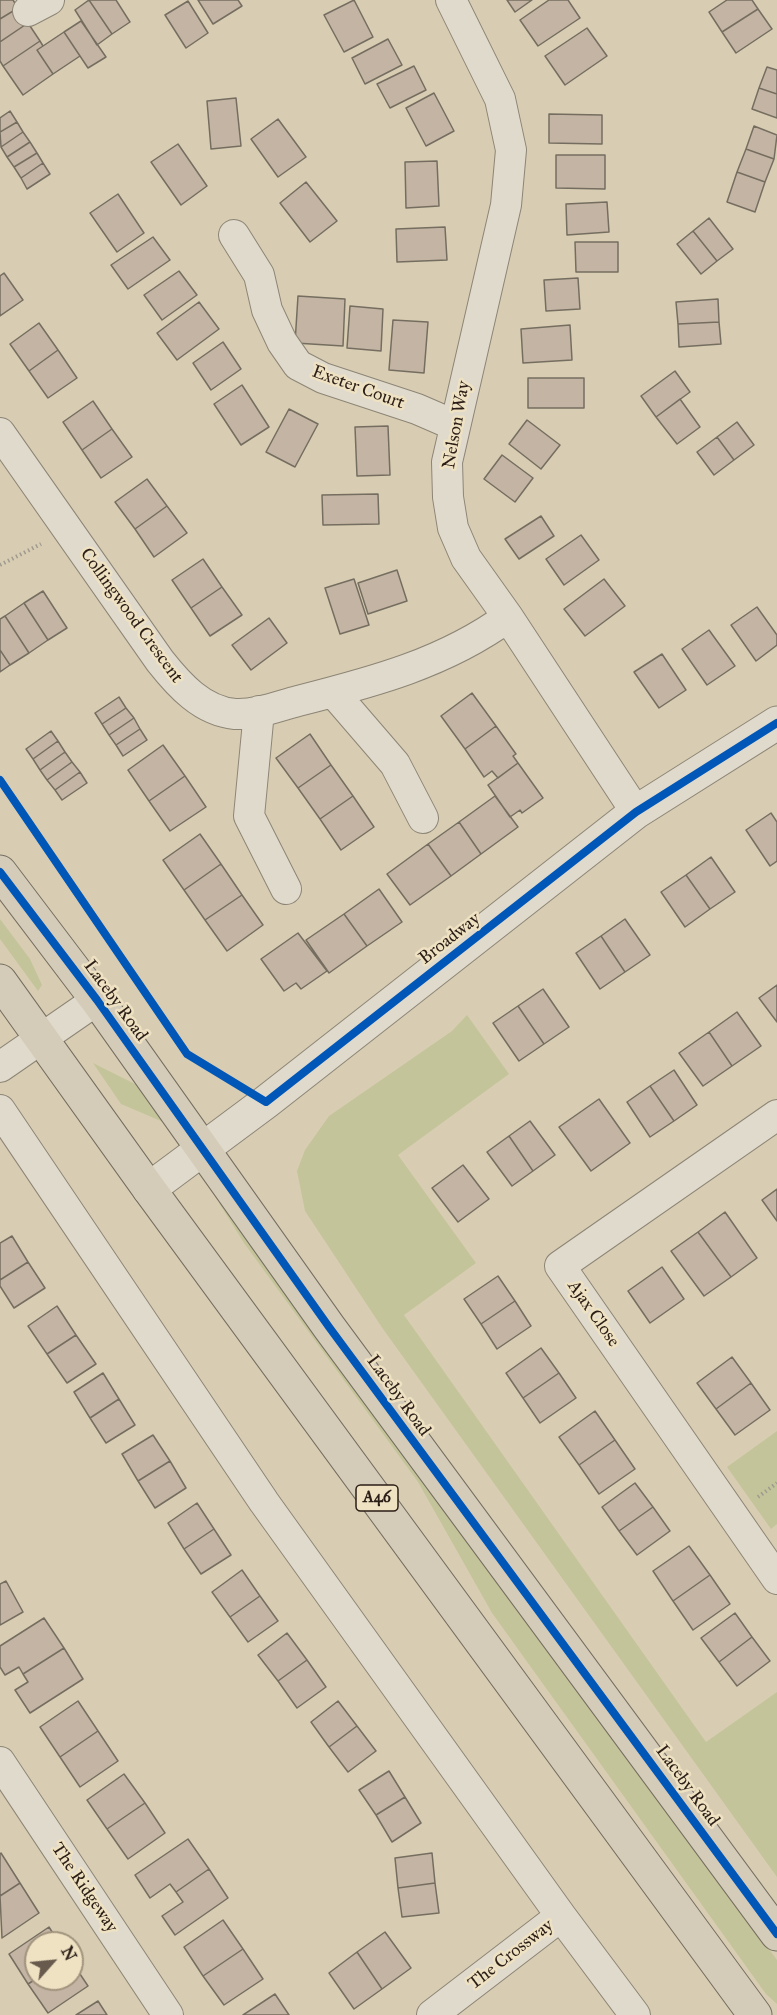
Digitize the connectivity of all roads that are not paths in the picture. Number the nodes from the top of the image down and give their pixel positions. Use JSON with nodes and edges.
{"nodes":[{"id":1,"x":451,"y":0,"type":"edge"},
{"id":2,"x":234,"y":235,"type":"dead end"},
{"id":3,"x":454,"y":425,"type":"junction"},
{"id":4,"x":0,"y":433,"type":"edge"},
{"id":5,"x":508,"y":617,"type":"junction"},
{"id":6,"x":333,"y":692,"type":"junction"},
{"id":7,"x":259,"y":711,"type":"junction"},
{"id":8,"x":777,"y":723,"type":"edge"},
{"id":9,"x":636,"y":812,"type":"junction"},
{"id":10,"x":423,"y":818,"type":"dead end"},
{"id":11,"x":0,"y":872,"type":"edge"},
{"id":12,"x":286,"y":889,"type":"dead end"},
{"id":13,"x":0,"y":981,"type":"edge"},
{"id":14,"x":97,"y":1000,"type":"junction"},
{"id":15,"x":41,"y":1039,"type":"junction"},
{"id":16,"x":0,"y":1068,"type":"edge"},
{"id":17,"x":0,"y":1110,"type":"edge"},
{"id":18,"x":777,"y":1115,"type":"edge"},
{"id":19,"x":201,"y":1150,"type":"junction"},
{"id":20,"x":149,"y":1188,"type":"junction"},
{"id":21,"x":777,"y":1579,"type":"edge"},
{"id":22,"x":0,"y":1761,"type":"edge"},
{"id":23,"x":561,"y":1916,"type":"junction"},
{"id":24,"x":777,"y":1934,"type":"edge"},
{"id":25,"x":168,"y":2015,"type":"edge"},
{"id":26,"x":432,"y":2015,"type":"edge"},
{"id":27,"x":635,"y":2015,"type":"edge"},
{"id":28,"x":755,"y":2015,"type":"edge"}],
"edges":[{"from":1,"to":3,"type":"street","name":"Nelson Way"},
{"from":2,"to":3,"type":"street","name":"Exeter Court"},
{"from":3,"to":5,"type":"street","name":"Nelson Way"},
{"from":4,"to":7,"type":"street","name":"Collingwood Crescent"},
{"from":5,"to":6,"type":"street","name":"Collingwood Crescent"},
{"from":5,"to":9,"type":"street","name":"Nelson Way"},
{"from":6,"to":7,"type":"street","name":"Collingwood Crescent"},
{"from":6,"to":10,"type":"street"},
{"from":7,"to":12,"type":"street"},
{"from":8,"to":9,"type":"street","name":"Broadway"},
{"from":9,"to":19,"type":"street","name":"Broadway"},
{"from":11,"to":14,"type":"highway","name":"Laceby Road"},
{"from":13,"to":15,"type":"highway","number":"A46"},
{"from":14,"to":15,"type":"street","name":"Laceby Road"},
{"from":14,"to":19,"type":"highway","name":"Laceby Road"},
{"from":15,"to":16,"type":"street","name":"Laceby Road"},
{"from":15,"to":20,"type":"highway","number":"A46"},
{"from":17,"to":23,"type":"street"},
{"from":18,"to":21,"type":"street","name":"Ajax Close"},
{"from":19,"to":20,"type":"street","name":"Broadway"},
{"from":19,"to":24,"type":"highway","name":"Laceby Road"},
{"from":20,"to":28,"type":"highway","number":"A46"},
{"from":22,"to":25,"type":"street","name":"The Ridgeway"},
{"from":23,"to":26,"type":"street","name":"The Crossway"},
{"from":23,"to":27,"type":"street"}]}
